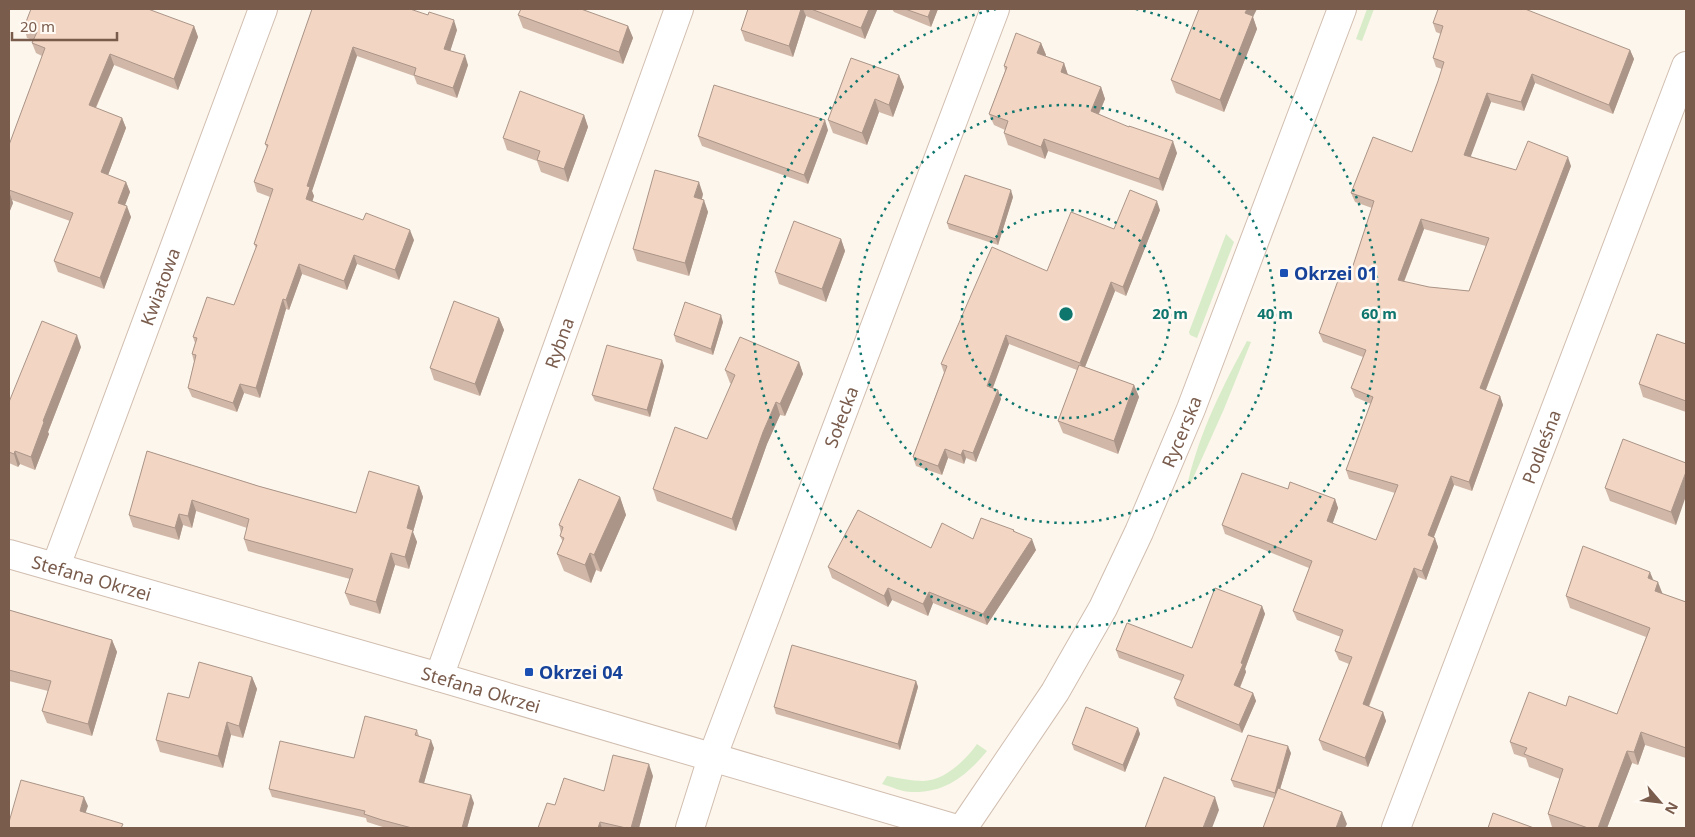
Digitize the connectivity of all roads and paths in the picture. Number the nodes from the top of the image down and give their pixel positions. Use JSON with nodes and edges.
{"nodes":[{"id":1,"x":263,"y":9,"type":"edge"},
{"id":2,"x":679,"y":9,"type":"edge"},
{"id":3,"x":995,"y":9,"type":"edge"},
{"id":4,"x":1342,"y":9,"type":"edge"},
{"id":5,"x":1686,"y":66,"type":"edge"},
{"id":6,"x":9,"y":554,"type":"edge"},
{"id":7,"x":56,"y":566,"type":"junction"},
{"id":8,"x":439,"y":677,"type":"junction"},
{"id":9,"x":712,"y":758,"type":"junction"},
{"id":10,"x":690,"y":828,"type":"edge"},
{"id":11,"x":954,"y":828,"type":"edge"},
{"id":12,"x":964,"y":828,"type":"edge"},
{"id":13,"x":1396,"y":828,"type":"edge"}],
"edges":[{"from":1,"to":7,"type":"street","name":"Kwiatowa"},
{"from":2,"to":8,"type":"street","name":"Rybna"},
{"from":3,"to":9,"type":"street","name":"Sołecka"},
{"from":4,"to":12,"type":"street","name":"Rycerska"},
{"from":5,"to":13,"type":"street","name":"Podleśna"},
{"from":6,"to":7,"type":"street","name":"Stefana Okrzei"},
{"from":7,"to":8,"type":"street","name":"Stefana Okrzei"},
{"from":8,"to":9,"type":"street","name":"Stefana Okrzei"},
{"from":9,"to":10,"type":"street","name":"Sołecka"},
{"from":9,"to":11,"type":"street","name":"Stefana Okrzei"}]}
